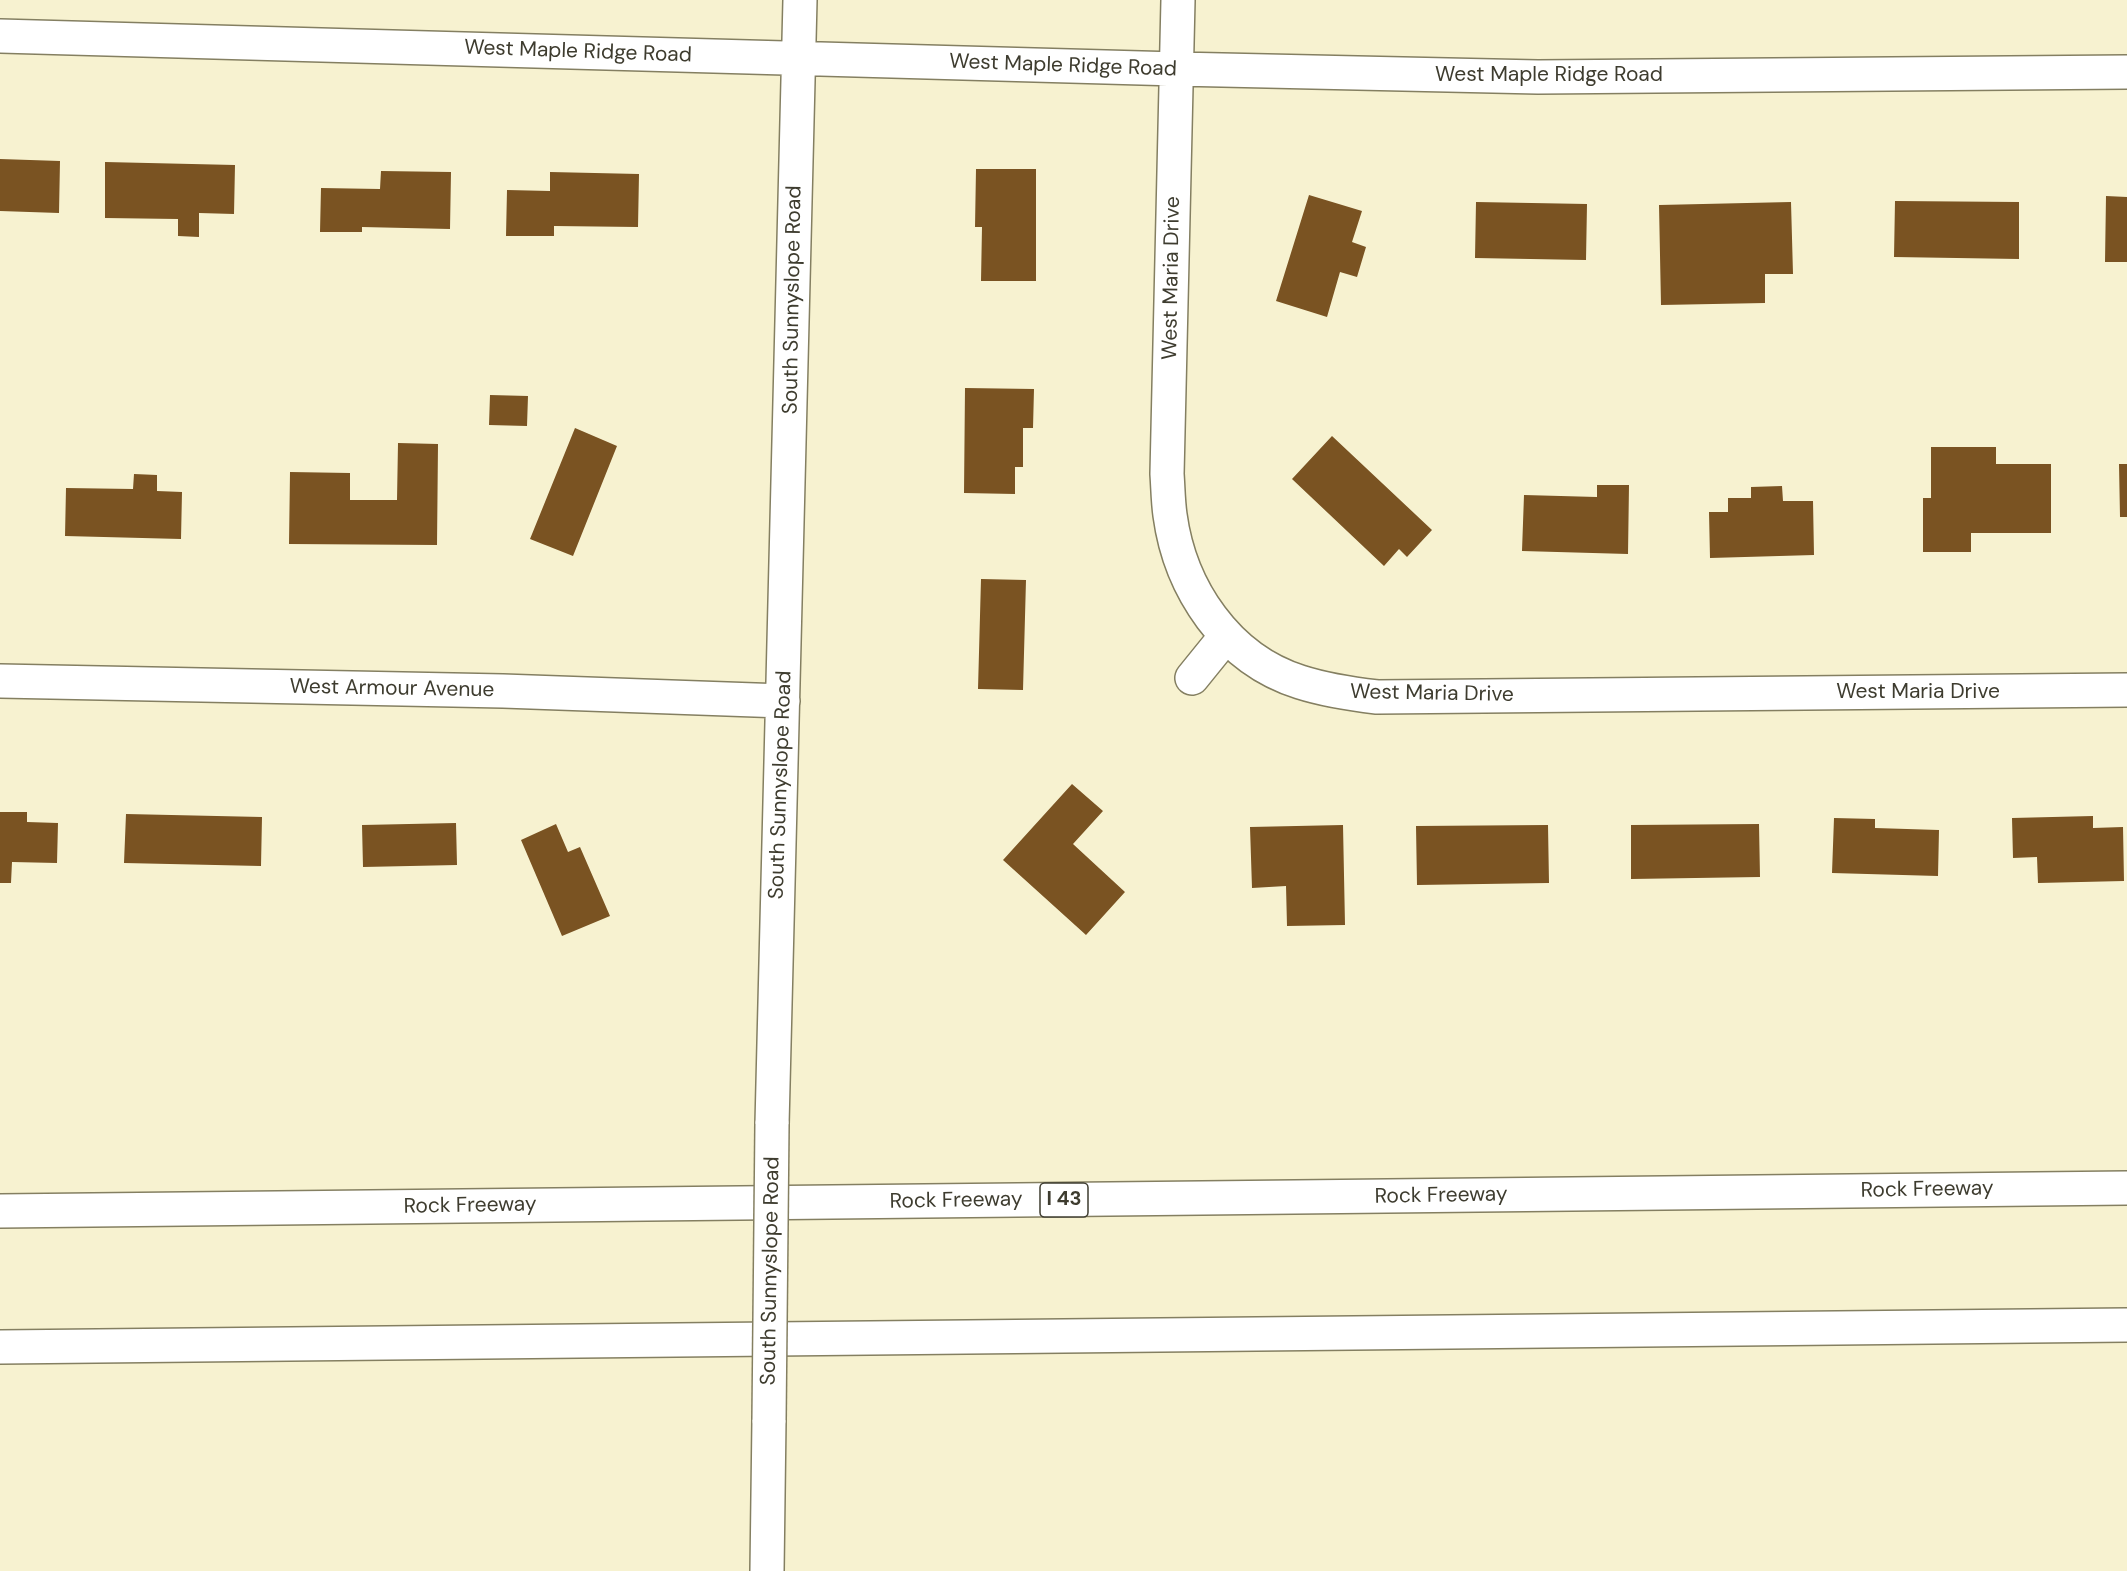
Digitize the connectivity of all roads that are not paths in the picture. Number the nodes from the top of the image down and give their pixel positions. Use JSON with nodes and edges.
{"nodes":[{"id":1,"x":800,"y":0,"type":"edge"},
{"id":2,"x":1178,"y":0,"type":"edge"},
{"id":3,"x":0,"y":36,"type":"edge"},
{"id":4,"x":798,"y":58,"type":"junction"},
{"id":5,"x":1177,"y":69,"type":"junction"},
{"id":6,"x":2127,"y":72,"type":"edge"},
{"id":7,"x":1226,"y":636,"type":"junction"},
{"id":8,"x":1192,"y":678,"type":"dead end"},
{"id":9,"x":0,"y":681,"type":"edge"},
{"id":10,"x":2127,"y":690,"type":"edge"},
{"id":11,"x":783,"y":701,"type":"junction"},
{"id":12,"x":2127,"y":1188,"type":"edge"},
{"id":13,"x":0,"y":1211,"type":"edge"},
{"id":14,"x":2127,"y":1325,"type":"edge"},
{"id":15,"x":0,"y":1347,"type":"edge"},
{"id":16,"x":768,"y":1571,"type":"edge"}],
"edges":[{"from":1,"to":4,"type":"main road","name":"South Sunnyslope Road"},
{"from":2,"to":5,"type":"main road","name":"West Maria Drive"},
{"from":3,"to":4,"type":"main road","name":"West Maple Ridge Road"},
{"from":4,"to":5,"type":"main road","name":"West Maple Ridge Road"},
{"from":4,"to":11,"type":"main road","name":"South Sunnyslope Road"},
{"from":5,"to":6,"type":"main road","name":"West Maple Ridge Road"},
{"from":5,"to":7,"type":"main road","name":"West Maria Drive"},
{"from":7,"to":8,"type":"main road"},
{"from":7,"to":10,"type":"main road","name":"West Maria Drive"},
{"from":9,"to":11,"type":"main road","name":"West Armour Avenue"},
{"from":11,"to":16,"type":"main road","name":"South Sunnyslope Road","bridge":true},
{"from":12,"to":13,"type":"main road","name":"Rock Freeway","number":"I 43"},
{"from":14,"to":15,"type":"main road"}]}
